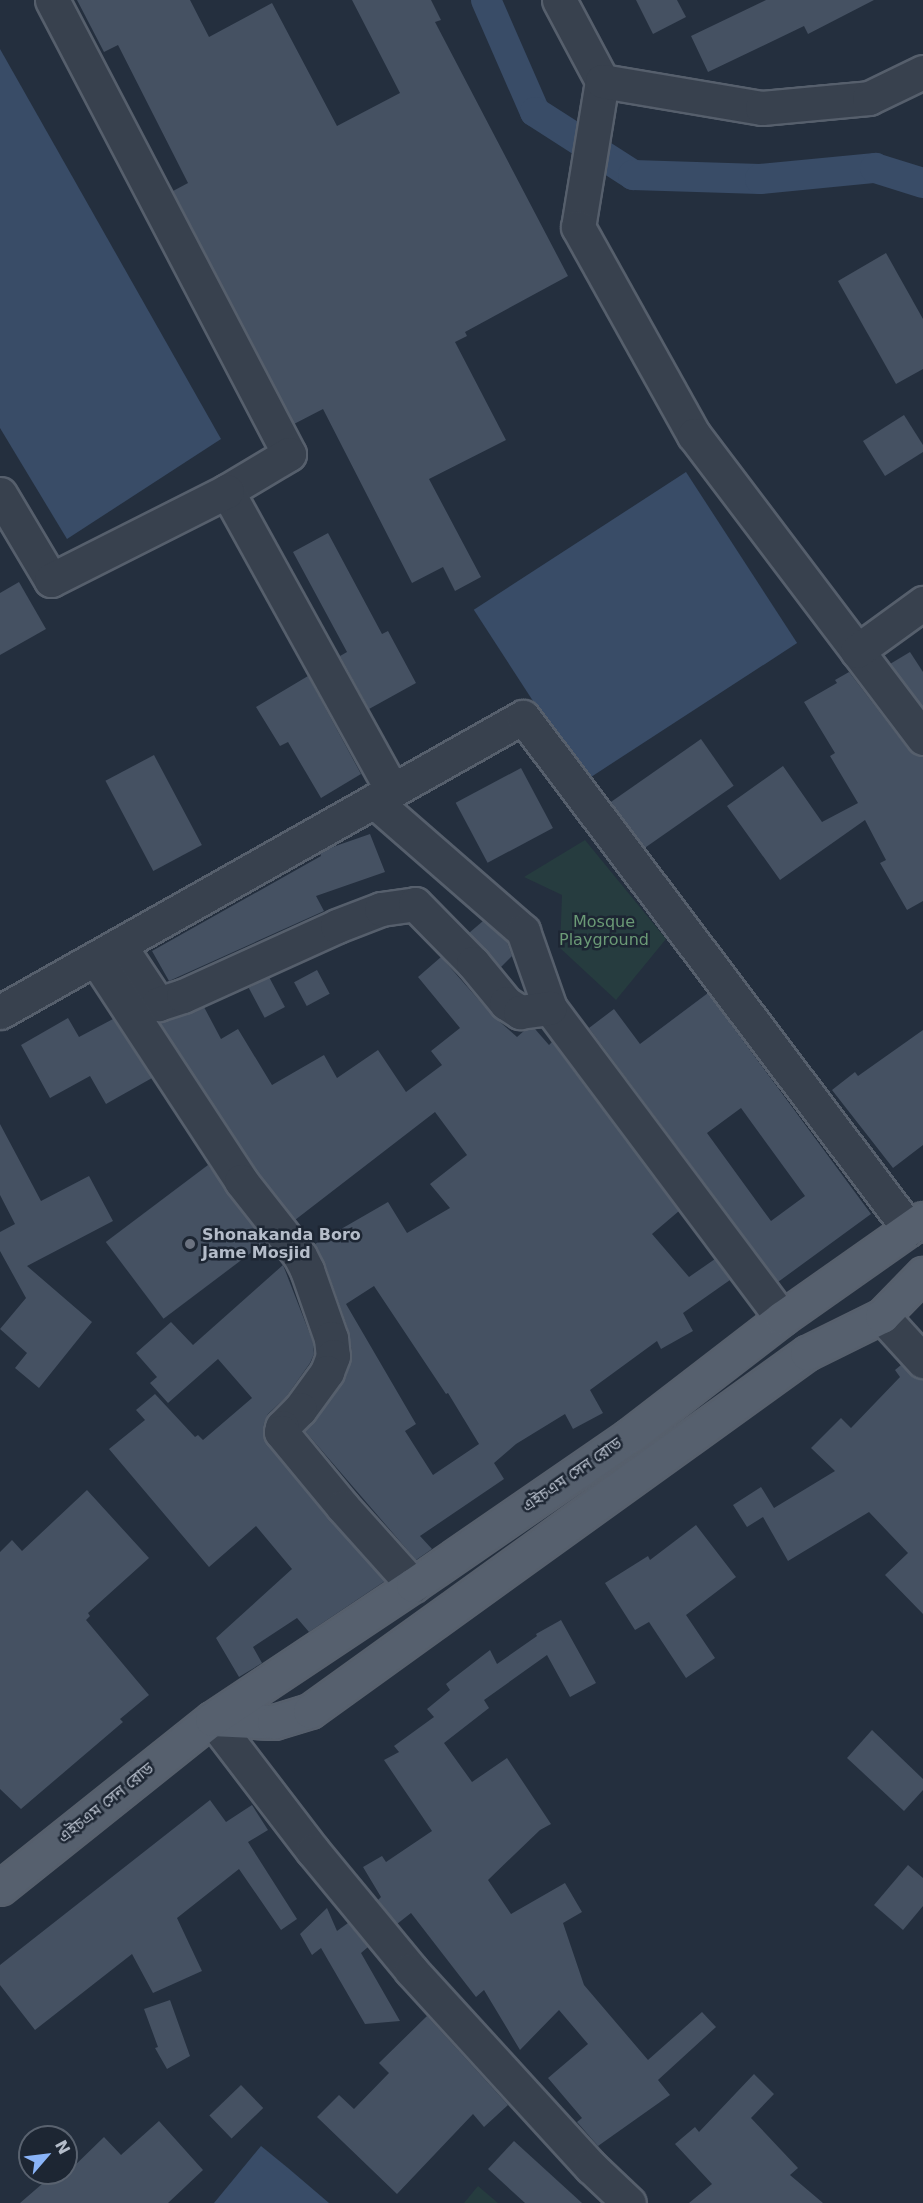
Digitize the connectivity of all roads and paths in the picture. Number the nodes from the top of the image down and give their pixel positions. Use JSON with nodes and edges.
{"nodes":[{"id":1,"x":52,"y":0,"type":"edge"},
{"id":2,"x":559,"y":0,"type":"edge"},
{"id":3,"x":923,"y":72,"type":"edge"},
{"id":4,"x":602,"y":81,"type":"junction"},
{"id":5,"x":227,"y":490,"type":"junction"},
{"id":6,"x":0,"y":494,"type":"edge"},
{"id":7,"x":923,"y":603,"type":"edge"},
{"id":8,"x":857,"y":651,"type":"junction"},
{"id":9,"x":923,"y":738,"type":"edge"},
{"id":10,"x":383,"y":796,"type":"junction"},
{"id":11,"x":108,"y":952,"type":"junction"},
{"id":12,"x":550,"y":1008,"type":"junction"},
{"id":13,"x":0,"y":1012,"type":"edge"},
{"id":14,"x":916,"y":1224,"type":"edge"},
{"id":15,"x":923,"y":1274,"type":"edge"},
{"id":16,"x":882,"y":1316,"type":"junction"},
{"id":17,"x":782,"y":1318,"type":"junction"},
{"id":18,"x":923,"y":1361,"type":"edge"},
{"id":19,"x":413,"y":1585,"type":"junction"},
{"id":20,"x":212,"y":1719,"type":"junction"},
{"id":21,"x":0,"y":1888,"type":"edge"},
{"id":22,"x":629,"y":2203,"type":"edge"}],
"edges":[{"from":1,"to":5,"type":"street"},
{"from":2,"to":4,"type":"street"},
{"from":3,"to":4,"type":"street"},
{"from":4,"to":8,"type":"street"},
{"from":5,"to":6,"type":"street"},
{"from":5,"to":10,"type":"street"},
{"from":7,"to":8,"type":"street"},
{"from":8,"to":9,"type":"street"},
{"from":10,"to":11,"type":"street"},
{"from":10,"to":12,"type":"street"},
{"from":10,"to":14,"type":"street"},
{"from":11,"to":12,"type":"street"},
{"from":11,"to":13,"type":"street"},
{"from":11,"to":19,"type":"street"},
{"from":12,"to":17,"type":"street"},
{"from":14,"to":17,"type":"main road","name":"এইচএম সেন রোড"},
{"from":15,"to":16,"type":"main road"},
{"from":16,"to":18,"type":"street"},
{"from":16,"to":20,"type":"main road"},
{"from":17,"to":19,"type":"main road","name":"এইচএম সেন রোড"},
{"from":19,"to":20,"type":"main road","name":"এইচএম সেন রোড"},
{"from":20,"to":21,"type":"main road","name":"এইচএম সেন রোড"},
{"from":20,"to":22,"type":"street"}]}
